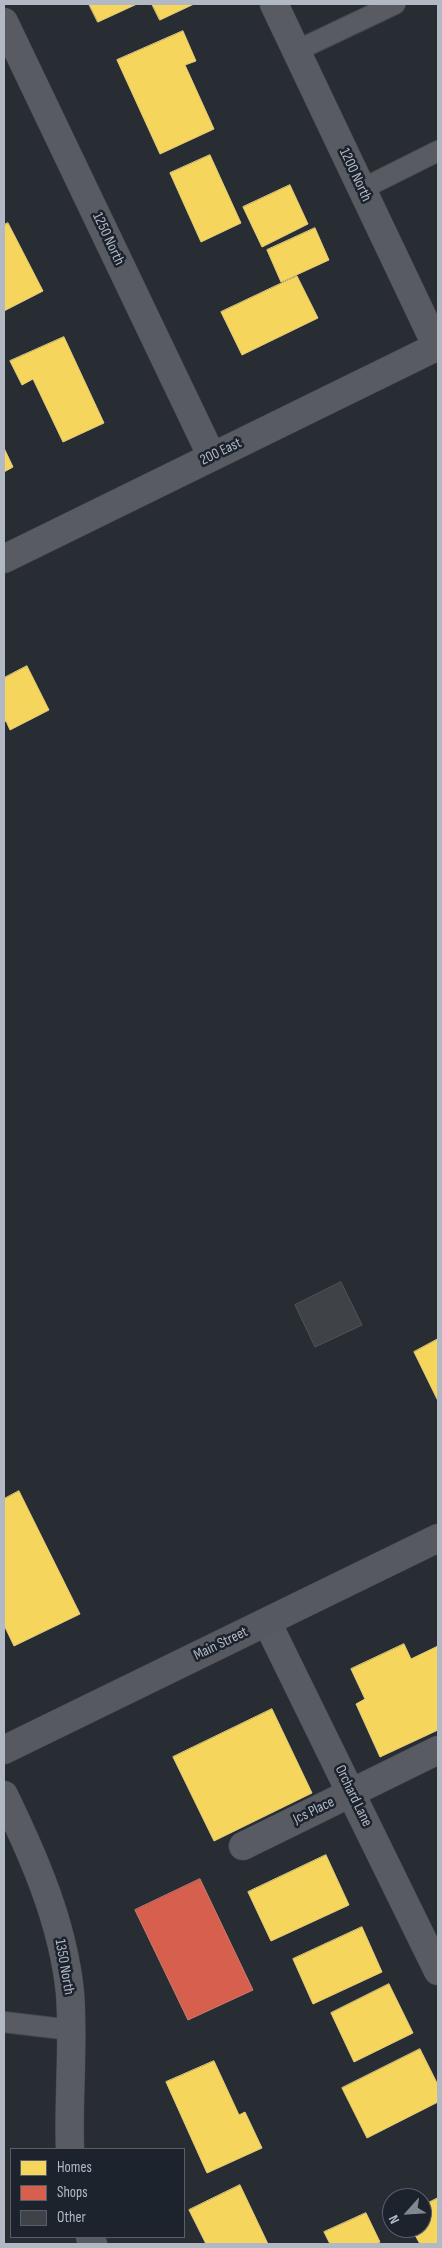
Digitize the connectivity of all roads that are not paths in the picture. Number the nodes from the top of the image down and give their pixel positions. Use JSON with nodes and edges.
{"nodes":[{"id":1,"x":274,"y":4,"type":"edge"},
{"id":2,"x":395,"y":4,"type":"edge"},
{"id":3,"x":4,"y":22,"type":"edge"},
{"id":4,"x":296,"y":51,"type":"junction"},
{"id":5,"x":438,"y":152,"type":"edge"},
{"id":6,"x":362,"y":189,"type":"junction"},
{"id":7,"x":438,"y":346,"type":"edge"},
{"id":8,"x":212,"y":457,"type":"junction"},
{"id":9,"x":4,"y":559,"type":"edge"},
{"id":10,"x":438,"y":1538,"type":"edge"},
{"id":11,"x":267,"y":1622,"type":"junction"},
{"id":12,"x":4,"y":1750,"type":"edge"},
{"id":13,"x":438,"y":1750,"type":"edge"},
{"id":14,"x":351,"y":1793,"type":"junction"},
{"id":15,"x":4,"y":1795,"type":"edge"},
{"id":16,"x":243,"y":1846,"type":"dead end"},
{"id":17,"x":438,"y":1971,"type":"edge"},
{"id":18,"x":4,"y":2022,"type":"edge"},
{"id":19,"x":71,"y":2030,"type":"junction"},
{"id":20,"x":70,"y":2148,"type":"edge"}],
"edges":[{"from":1,"to":4,"type":"street","name":"1200 North"},
{"from":2,"to":4,"type":"lane"},
{"from":3,"to":8,"type":"street","name":"1250 North"},
{"from":4,"to":6,"type":"street","name":"1200 North"},
{"from":5,"to":6,"type":"lane"},
{"from":6,"to":7,"type":"street","name":"1200 North"},
{"from":7,"to":8,"type":"street","name":"200 East"},
{"from":8,"to":9,"type":"street","name":"200 East"},
{"from":10,"to":11,"type":"main road","name":"Main Street"},
{"from":11,"to":12,"type":"main road","name":"Main Street"},
{"from":11,"to":14,"type":"street","name":"Orchard Lane"},
{"from":13,"to":14,"type":"street","name":"Jcs Place"},
{"from":14,"to":16,"type":"street","name":"Jcs Place"},
{"from":14,"to":17,"type":"street","name":"Orchard Lane"},
{"from":15,"to":19,"type":"street","name":"1350 North"},
{"from":18,"to":19,"type":"lane"},
{"from":19,"to":20,"type":"street","name":"1350 North"}]}
